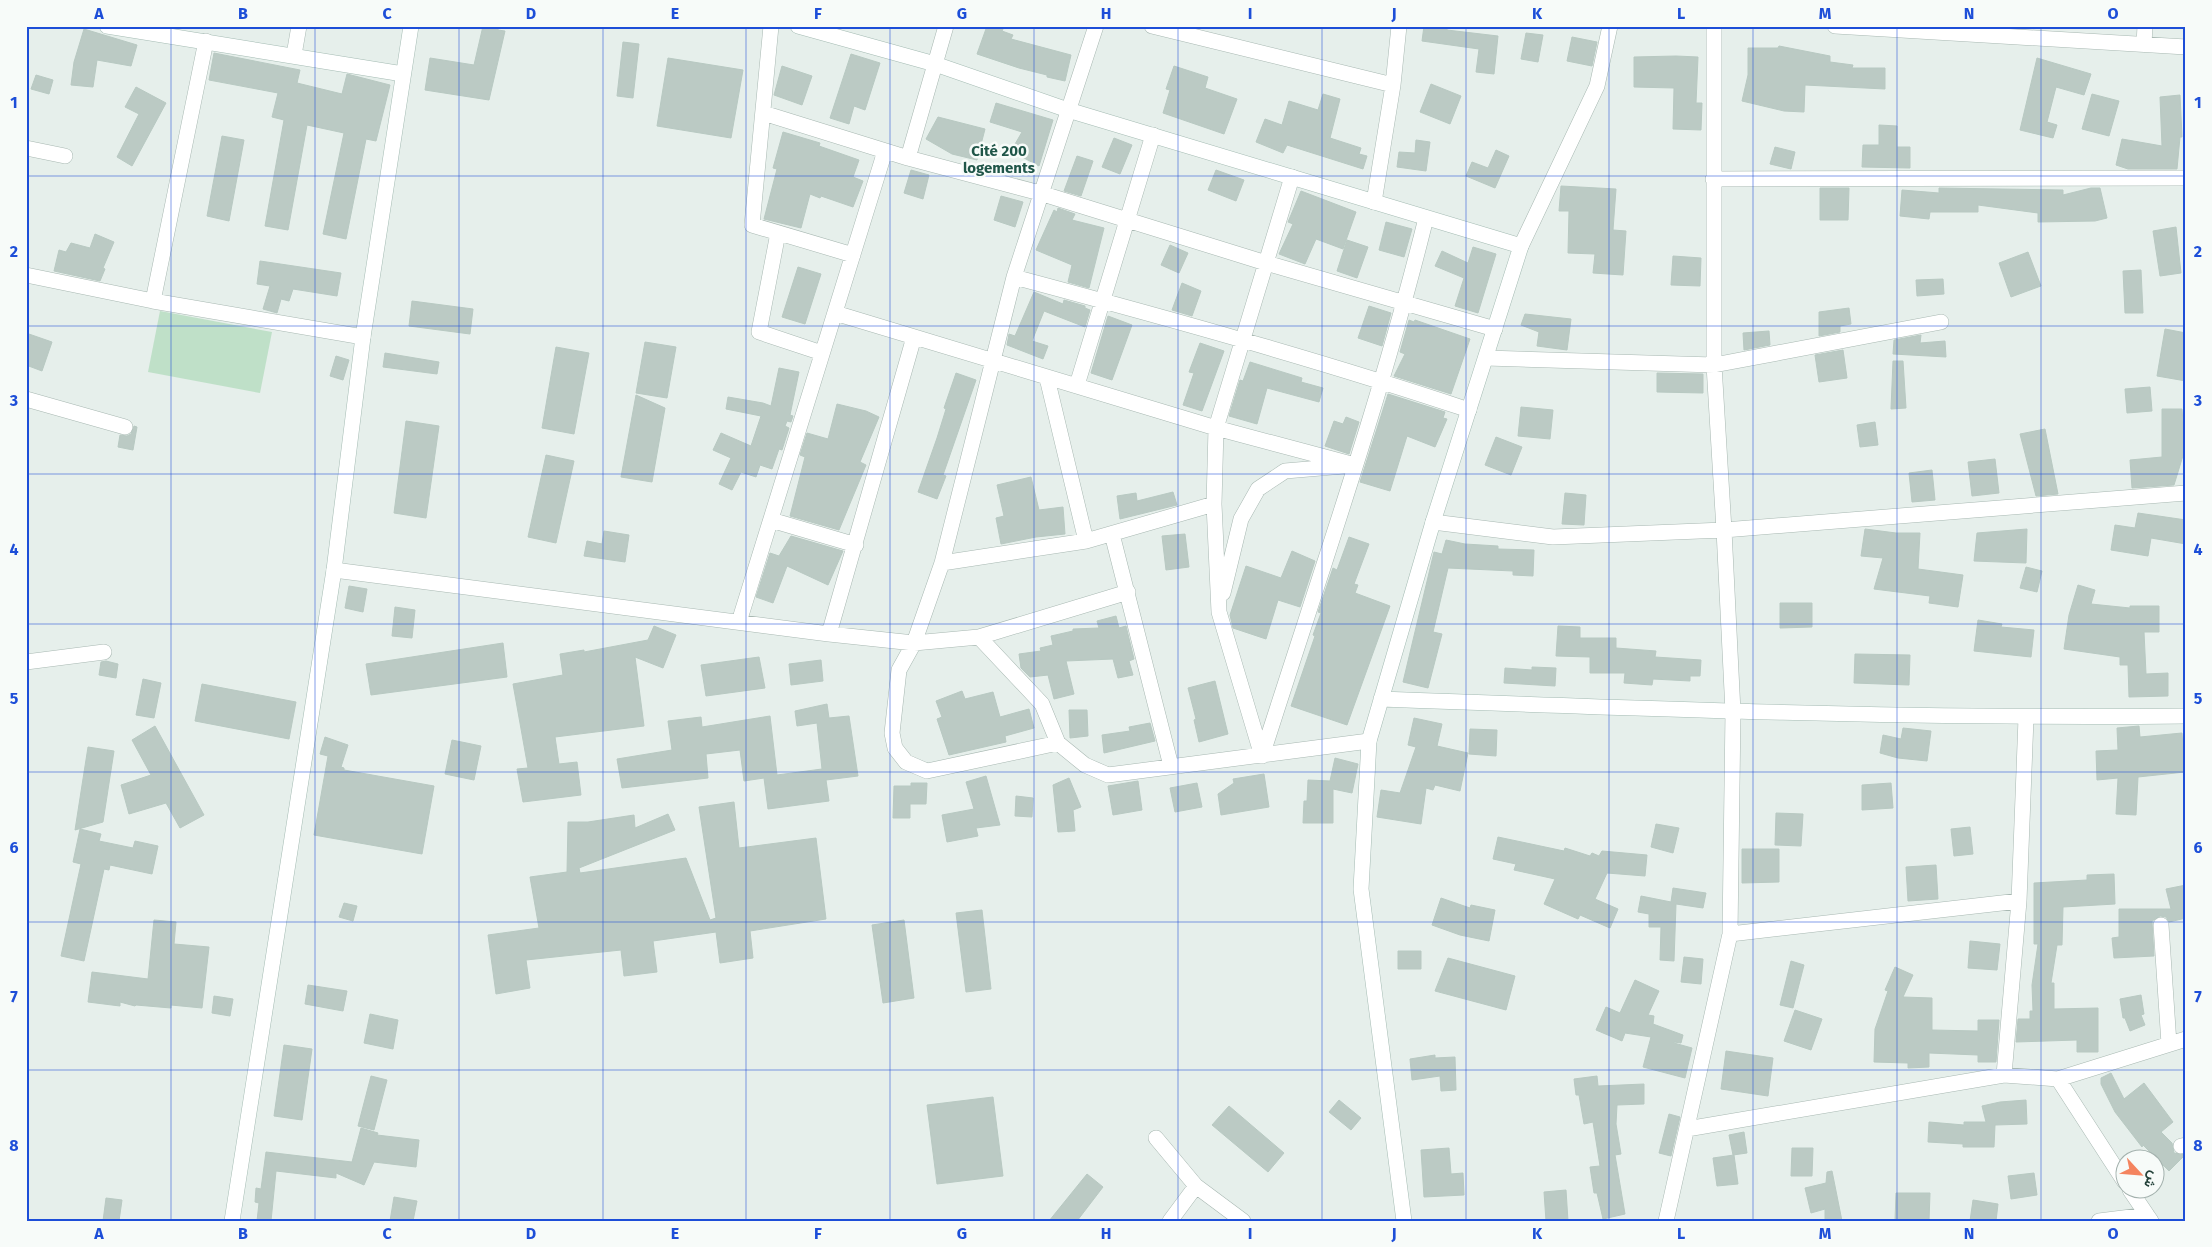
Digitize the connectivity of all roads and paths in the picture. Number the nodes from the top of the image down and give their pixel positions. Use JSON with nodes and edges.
{"nodes":[{"id":1,"x":108,"y":26,"type":"edge"},
{"id":2,"x":298,"y":26,"type":"edge"},
{"id":3,"x":410,"y":26,"type":"edge"},
{"id":4,"x":771,"y":26,"type":"edge"},
{"id":5,"x":798,"y":26,"type":"edge"},
{"id":6,"x":946,"y":26,"type":"edge"},
{"id":7,"x":1096,"y":26,"type":"edge"},
{"id":8,"x":1152,"y":26,"type":"edge"},
{"id":9,"x":1399,"y":26,"type":"edge"},
{"id":10,"x":1610,"y":26,"type":"edge"},
{"id":11,"x":1714,"y":26,"type":"edge"},
{"id":12,"x":1835,"y":26,"type":"edge"},
{"id":13,"x":2145,"y":26,"type":"edge"},
{"id":14,"x":1935,"y":29,"type":"edge"},
{"id":15,"x":167,"y":31,"type":"edge"},
{"id":16,"x":206,"y":41,"type":"junction"},
{"id":17,"x":2144,"y":44,"type":"junction"},
{"id":18,"x":2186,"y":47,"type":"edge"},
{"id":19,"x":294,"y":55,"type":"junction"},
{"id":20,"x":935,"y":64,"type":"junction"},
{"id":21,"x":403,"y":74,"type":"junction"},
{"id":22,"x":1393,"y":85,"type":"junction"},
{"id":23,"x":1068,"y":110,"type":"junction"},
{"id":24,"x":763,"y":113,"type":"junction"},
{"id":25,"x":1153,"y":135,"type":"junction"},
{"id":26,"x":26,"y":148,"type":"edge"},
{"id":27,"x":885,"y":151,"type":"junction"},
{"id":28,"x":65,"y":156,"type":"dead end"},
{"id":29,"x":908,"y":158,"type":"junction"},
{"id":30,"x":1292,"y":177,"type":"junction"},
{"id":31,"x":2186,"y":178,"type":"edge"},
{"id":32,"x":1713,"y":179,"type":"junction"},
{"id":33,"x":1040,"y":192,"type":"junction"},
{"id":34,"x":1374,"y":202,"type":"junction"},
{"id":35,"x":1127,"y":218,"type":"junction"},
{"id":36,"x":1426,"y":218,"type":"junction"},
{"id":37,"x":778,"y":233,"type":"junction"},
{"id":38,"x":1521,"y":246,"type":"junction"},
{"id":39,"x":853,"y":255,"type":"junction"},
{"id":40,"x":1266,"y":263,"type":"junction"},
{"id":41,"x":26,"y":275,"type":"edge"},
{"id":42,"x":1014,"y":277,"type":"junction"},
{"id":43,"x":1101,"y":300,"type":"junction"},
{"id":44,"x":153,"y":301,"type":"junction"},
{"id":45,"x":1404,"y":304,"type":"junction"},
{"id":46,"x":835,"y":313,"type":"junction"},
{"id":47,"x":1941,"y":322,"type":"dead end"},
{"id":48,"x":1495,"y":329,"type":"junction"},
{"id":49,"x":363,"y":337,"type":"junction"},
{"id":50,"x":914,"y":337,"type":"junction"},
{"id":51,"x":1242,"y":338,"type":"junction"},
{"id":52,"x":822,"y":352,"type":"junction"},
{"id":53,"x":1486,"y":358,"type":"junction"},
{"id":54,"x":993,"y":361,"type":"junction"},
{"id":55,"x":1714,"y":365,"type":"junction"},
{"id":56,"x":1047,"y":378,"type":"junction"},
{"id":57,"x":1382,"y":381,"type":"junction"},
{"id":58,"x":1077,"y":385,"type":"junction"},
{"id":59,"x":26,"y":399,"type":"edge"},
{"id":60,"x":1470,"y":410,"type":"junction"},
{"id":61,"x":126,"y":427,"type":"dead end"},
{"id":62,"x":1216,"y":428,"type":"junction"},
{"id":63,"x":1355,"y":465,"type":"junction"},
{"id":64,"x":2186,"y":493,"type":"edge"},
{"id":65,"x":1214,"y":504,"type":"junction"},
{"id":66,"x":772,"y":520,"type":"junction"},
{"id":67,"x":1432,"y":522,"type":"junction"},
{"id":68,"x":1724,"y":530,"type":"junction"},
{"id":69,"x":1112,"y":534,"type":"junction"},
{"id":70,"x":1086,"y":541,"type":"junction"},
{"id":71,"x":856,"y":545,"type":"junction"},
{"id":72,"x":942,"y":563,"type":"junction"},
{"id":73,"x":334,"y":570,"type":"junction"},
{"id":74,"x":1128,"y":592,"type":"junction"},
{"id":75,"x":1219,"y":612,"type":"junction"},
{"id":76,"x":739,"y":622,"type":"junction"},
{"id":77,"x":829,"y":634,"type":"junction"},
{"id":78,"x":979,"y":637,"type":"junction"},
{"id":79,"x":914,"y":643,"type":"junction"},
{"id":80,"x":104,"y":652,"type":"dead end"},
{"id":81,"x":26,"y":662,"type":"edge"},
{"id":82,"x":1381,"y":699,"type":"junction"},
{"id":83,"x":1733,"y":712,"type":"junction"},
{"id":84,"x":2186,"y":716,"type":"edge"},
{"id":85,"x":2026,"y":718,"type":"junction"},
{"id":86,"x":1368,"y":741,"type":"junction"},
{"id":87,"x":1058,"y":743,"type":"junction"},
{"id":88,"x":1262,"y":756,"type":"junction"},
{"id":89,"x":1171,"y":766,"type":"junction"},
{"id":90,"x":2019,"y":901,"type":"junction"},
{"id":91,"x":2161,"y":925,"type":"dead end"},
{"id":92,"x":1730,"y":934,"type":"junction"},
{"id":93,"x":2186,"y":1038,"type":"edge"},
{"id":94,"x":2169,"y":1044,"type":"junction"},
{"id":95,"x":2004,"y":1075,"type":"junction"},
{"id":96,"x":2058,"y":1079,"type":"junction"},
{"id":97,"x":1688,"y":1129,"type":"junction"},
{"id":98,"x":1156,"y":1138,"type":"dead end"},
{"id":99,"x":2114,"y":1165,"type":"edge"},
{"id":100,"x":1196,"y":1186,"type":"junction"},
{"id":101,"x":2137,"y":1200,"type":"edge"},
{"id":102,"x":2149,"y":1218,"type":"edge"},
{"id":103,"x":232,"y":1221,"type":"edge"},
{"id":104,"x":1170,"y":1221,"type":"edge"},
{"id":105,"x":1243,"y":1221,"type":"edge"},
{"id":106,"x":1404,"y":1221,"type":"edge"},
{"id":107,"x":1666,"y":1221,"type":"edge"},
{"id":108,"x":2099,"y":1221,"type":"edge"}],
"edges":[{"from":1,"to":15,"type":"street"},
{"from":2,"to":19,"type":"street"},
{"from":3,"to":21,"type":"street"},
{"from":4,"to":24,"type":"street"},
{"from":5,"to":20,"type":"street"},
{"from":6,"to":20,"type":"street"},
{"from":7,"to":23,"type":"street"},
{"from":8,"to":22,"type":"street"},
{"from":9,"to":22,"type":"street"},
{"from":10,"to":38,"type":"street"},
{"from":11,"to":32,"type":"street"},
{"from":12,"to":14,"type":"street"},
{"from":13,"to":17,"type":"street"},
{"from":14,"to":17,"type":"street"},
{"from":15,"to":16,"type":"street"},
{"from":16,"to":19,"type":"street"},
{"from":16,"to":44,"type":"street"},
{"from":17,"to":18,"type":"street"},
{"from":19,"to":21,"type":"street"},
{"from":20,"to":23,"type":"street"},
{"from":20,"to":29,"type":"street"},
{"from":21,"to":49,"type":"street"},
{"from":22,"to":34,"type":"street"},
{"from":23,"to":25,"type":"street"},
{"from":23,"to":33,"type":"street"},
{"from":24,"to":27,"type":"street"},
{"from":24,"to":37,"type":"street"},
{"from":25,"to":30,"type":"street"},
{"from":25,"to":35,"type":"street"},
{"from":26,"to":28,"type":"street"},
{"from":27,"to":29,"type":"street"},
{"from":27,"to":39,"type":"street"},
{"from":29,"to":33,"type":"street"},
{"from":30,"to":34,"type":"street"},
{"from":30,"to":40,"type":"street"},
{"from":31,"to":32,"type":"street"},
{"from":32,"to":55,"type":"street"},
{"from":33,"to":35,"type":"street"},
{"from":33,"to":42,"type":"street"},
{"from":34,"to":36,"type":"street"},
{"from":35,"to":40,"type":"street"},
{"from":35,"to":43,"type":"street"},
{"from":36,"to":38,"type":"street"},
{"from":36,"to":45,"type":"street"},
{"from":37,"to":39,"type":"street"},
{"from":37,"to":52,"type":"street"},
{"from":38,"to":48,"type":"street"},
{"from":39,"to":46,"type":"street"},
{"from":40,"to":45,"type":"street"},
{"from":40,"to":51,"type":"street"},
{"from":41,"to":44,"type":"street"},
{"from":42,"to":43,"type":"street"},
{"from":42,"to":54,"type":"street"},
{"from":43,"to":51,"type":"street"},
{"from":43,"to":58,"type":"street"},
{"from":44,"to":49,"type":"street"},
{"from":45,"to":48,"type":"street"},
{"from":45,"to":57,"type":"street"},
{"from":46,"to":50,"type":"street"},
{"from":46,"to":52,"type":"street"},
{"from":47,"to":55,"type":"street"},
{"from":48,"to":53,"type":"street"},
{"from":49,"to":73,"type":"street"},
{"from":50,"to":54,"type":"street"},
{"from":50,"to":71,"type":"street"},
{"from":51,"to":57,"type":"street"},
{"from":51,"to":62,"type":"street"},
{"from":52,"to":66,"type":"street"},
{"from":53,"to":55,"type":"street"},
{"from":53,"to":60,"type":"street"},
{"from":54,"to":56,"type":"street"},
{"from":54,"to":72,"type":"street"},
{"from":55,"to":68,"type":"street"},
{"from":56,"to":58,"type":"street"},
{"from":56,"to":70,"type":"street"},
{"from":57,"to":60,"type":"street"},
{"from":57,"to":63,"type":"street"},
{"from":58,"to":62,"type":"street"},
{"from":59,"to":61,"type":"street"},
{"from":60,"to":67,"type":"street"},
{"from":62,"to":63,"type":"street"},
{"from":62,"to":65,"type":"street"},
{"from":63,"to":75,"type":"street"},
{"from":63,"to":88,"type":"street"},
{"from":64,"to":68,"type":"street"},
{"from":65,"to":69,"type":"street"},
{"from":65,"to":75,"type":"street"},
{"from":66,"to":71,"type":"street"},
{"from":66,"to":76,"type":"street"},
{"from":67,"to":68,"type":"street"},
{"from":67,"to":82,"type":"street"},
{"from":68,"to":83,"type":"street"},
{"from":69,"to":70,"type":"street"},
{"from":69,"to":74,"type":"street"},
{"from":70,"to":72,"type":"street"},
{"from":71,"to":77,"type":"street"},
{"from":72,"to":79,"type":"street"},
{"from":73,"to":76,"type":"street"},
{"from":73,"to":103,"type":"street"},
{"from":74,"to":78,"type":"street"},
{"from":74,"to":89,"type":"street"},
{"from":75,"to":88,"type":"street"},
{"from":76,"to":77,"type":"street"},
{"from":77,"to":79,"type":"street"},
{"from":78,"to":79,"type":"street"},
{"from":78,"to":87,"type":"street"},
{"from":79,"to":87,"type":"street"},
{"from":80,"to":81,"type":"street"},
{"from":82,"to":83,"type":"street"},
{"from":82,"to":86,"type":"street"},
{"from":83,"to":85,"type":"street"},
{"from":83,"to":92,"type":"street"},
{"from":84,"to":85,"type":"street"},
{"from":85,"to":90,"type":"street"},
{"from":86,"to":88,"type":"street"},
{"from":86,"to":106,"type":"street"},
{"from":87,"to":89,"type":"street"},
{"from":88,"to":89,"type":"street"},
{"from":90,"to":92,"type":"street"},
{"from":90,"to":95,"type":"street"},
{"from":91,"to":94,"type":"street"},
{"from":92,"to":97,"type":"street"},
{"from":93,"to":94,"type":"street"},
{"from":94,"to":96,"type":"street"},
{"from":95,"to":96,"type":"street"},
{"from":95,"to":97,"type":"street"},
{"from":96,"to":99,"type":"street"},
{"from":97,"to":107,"type":"street"},
{"from":98,"to":100,"type":"street"},
{"from":100,"to":104,"type":"street"},
{"from":100,"to":105,"type":"street"},
{"from":101,"to":102,"type":"street"},
{"from":102,"to":108,"type":"street"}]}
